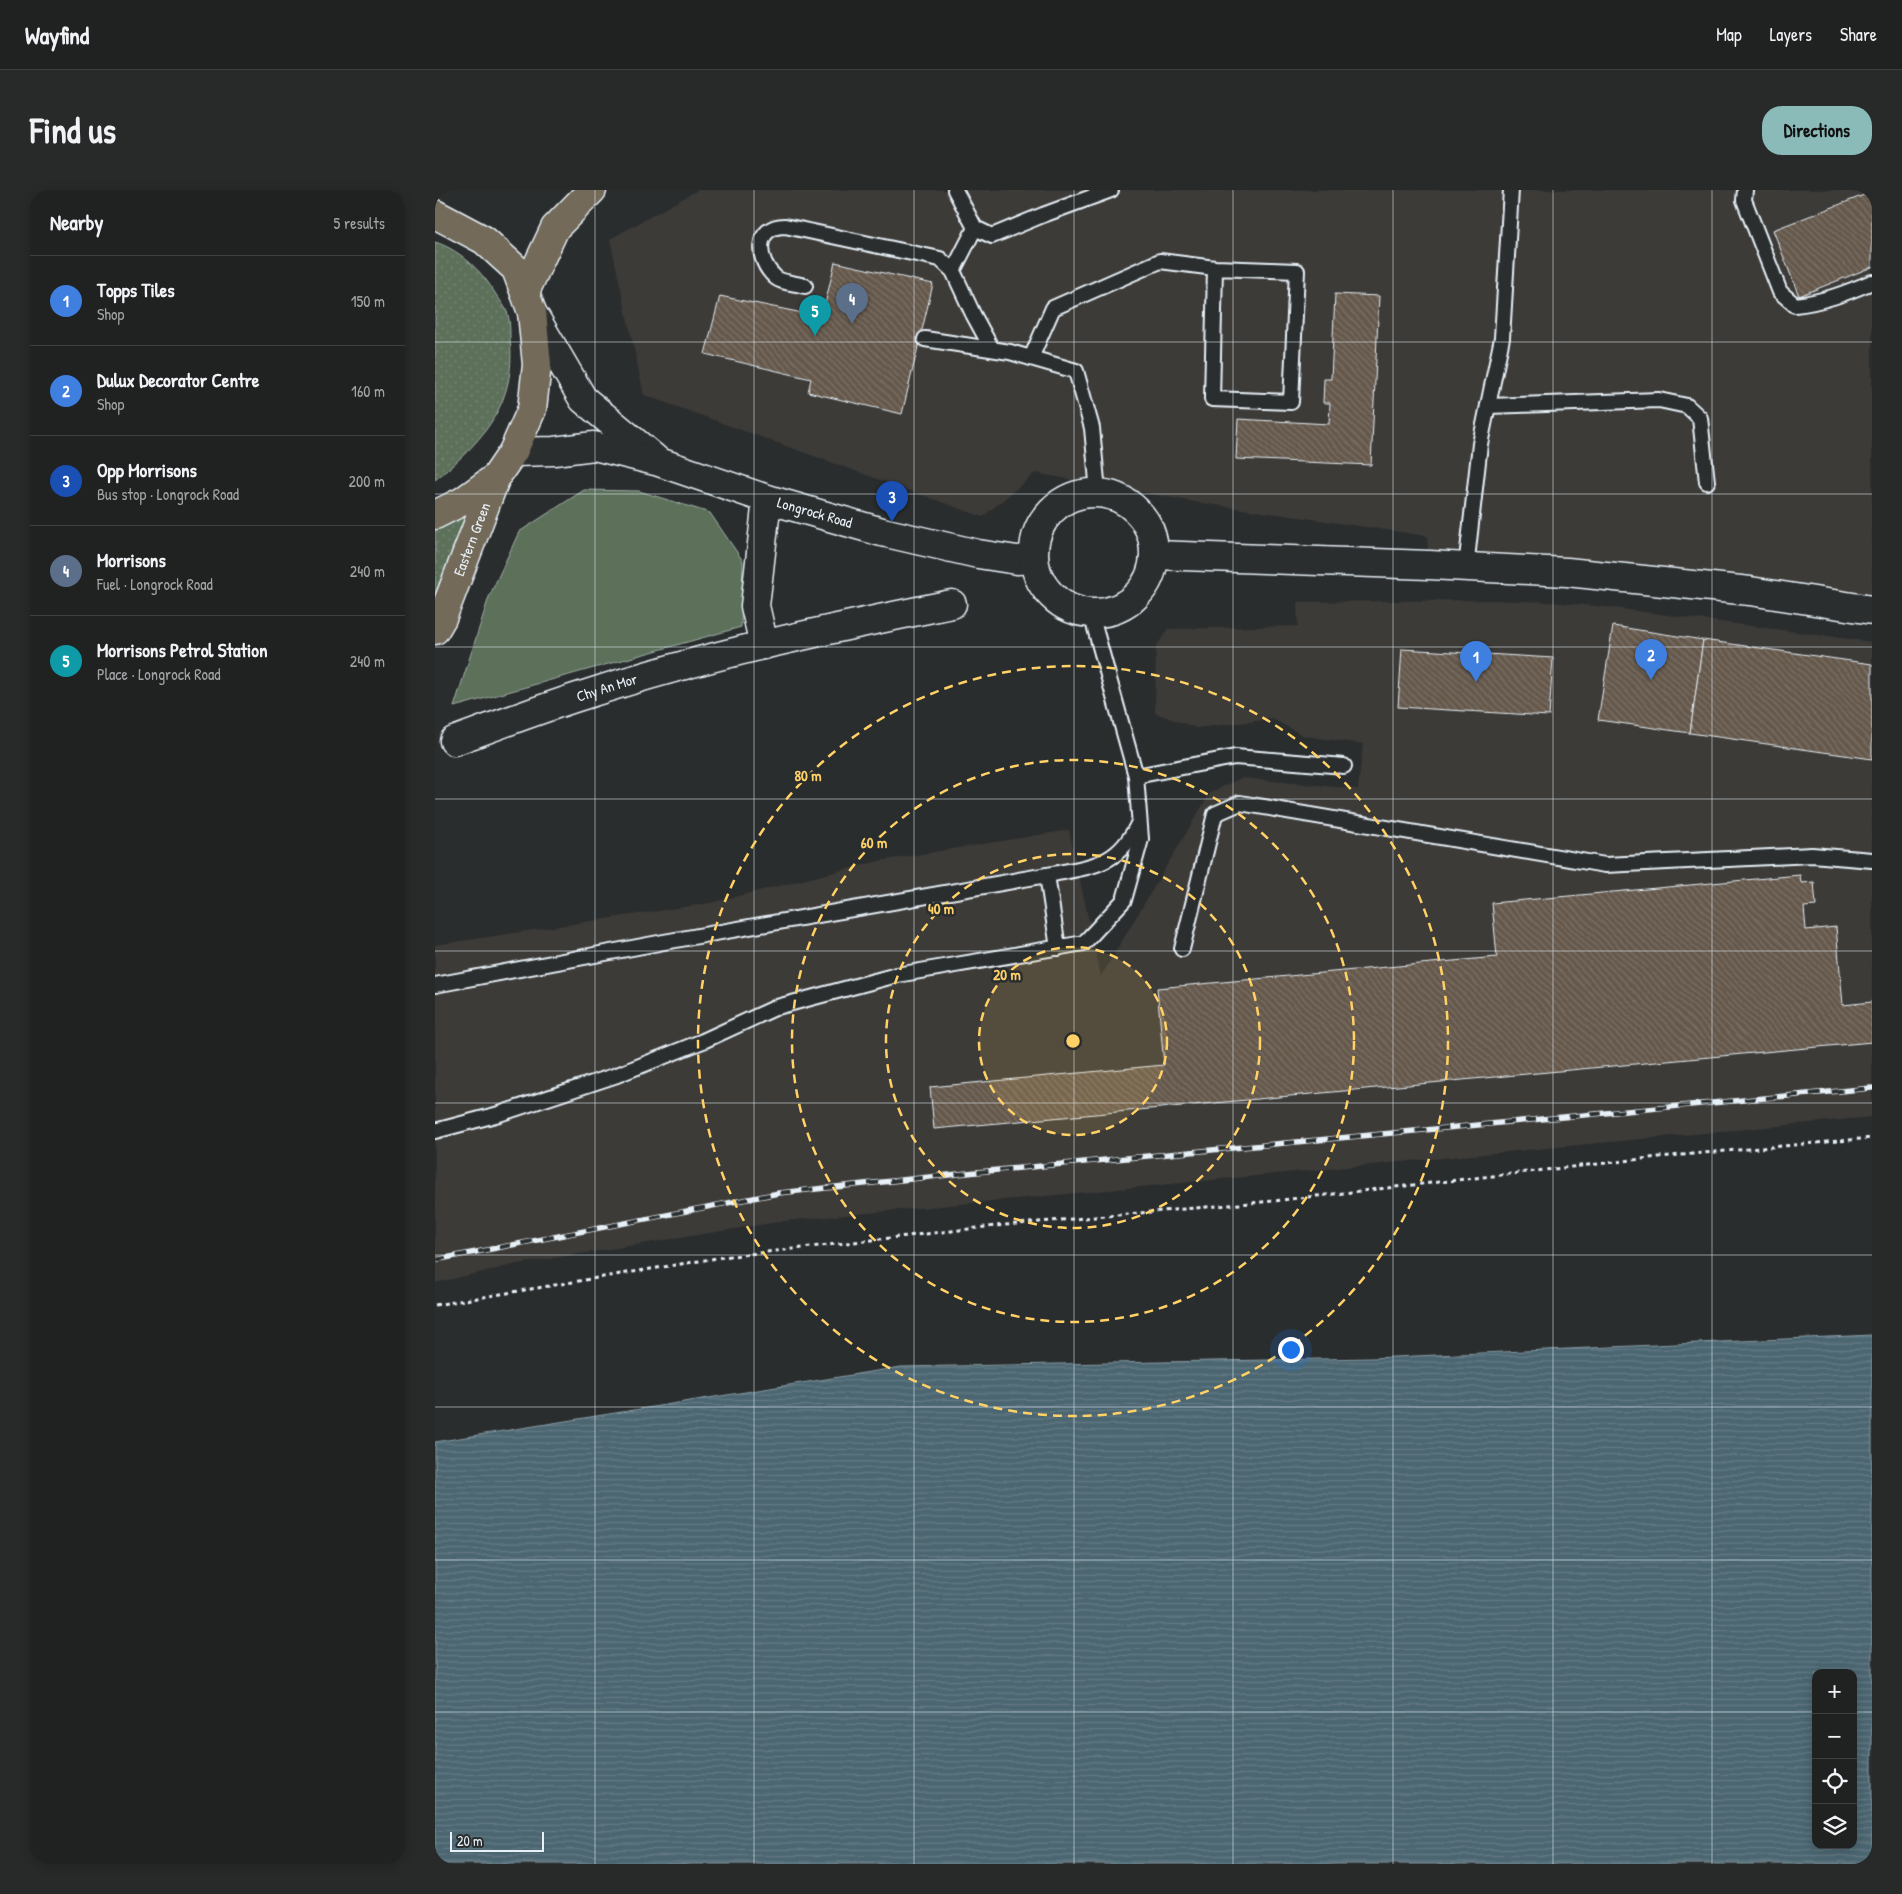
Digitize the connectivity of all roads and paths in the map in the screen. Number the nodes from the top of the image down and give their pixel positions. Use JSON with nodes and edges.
{"nodes":[{"id":1,"x":592,"y":190,"type":"edge"},
{"id":2,"x":955,"y":190,"type":"edge"},
{"id":3,"x":1111,"y":190,"type":"edge"},
{"id":4,"x":1511,"y":190,"type":"edge"},
{"id":5,"x":1745,"y":190,"type":"edge"},
{"id":6,"x":435,"y":214,"type":"edge"},
{"id":7,"x":975,"y":228,"type":"junction"},
{"id":8,"x":1215,"y":268,"type":"junction"},
{"id":9,"x":953,"y":271,"type":"junction"},
{"id":10,"x":1872,"y":282,"type":"edge"},
{"id":11,"x":805,"y":286,"type":"dead end"},
{"id":12,"x":529,"y":302,"type":"junction"},
{"id":13,"x":925,"y":339,"type":"dead end"},
{"id":14,"x":992,"y":349,"type":"junction"},
{"id":15,"x":1031,"y":358,"type":"junction"},
{"id":16,"x":1488,"y":406,"type":"junction"},
{"id":17,"x":513,"y":452,"type":"junction"},
{"id":18,"x":659,"y":462,"type":"junction"},
{"id":19,"x":495,"y":477,"type":"junction"},
{"id":20,"x":1707,"y":482,"type":"dead end"},
{"id":21,"x":1098,"y":492,"type":"junction"},
{"id":22,"x":767,"y":499,"type":"junction"},
{"id":23,"x":435,"y":514,"type":"edge"},
{"id":24,"x":1155,"y":555,"type":"junction"},
{"id":25,"x":1033,"y":559,"type":"junction"},
{"id":26,"x":1466,"y":568,"type":"junction"},
{"id":27,"x":952,"y":604,"type":"dead end"},
{"id":28,"x":1872,"y":610,"type":"edge"},
{"id":29,"x":1091,"y":614,"type":"junction"},
{"id":30,"x":435,"y":630,"type":"edge"},
{"id":31,"x":764,"y":645,"type":"junction"},
{"id":32,"x":454,"y":741,"type":"dead end"},
{"id":33,"x":1344,"y":766,"type":"dead end"},
{"id":34,"x":1136,"y":776,"type":"junction"},
{"id":35,"x":1140,"y":821,"type":"junction"},
{"id":36,"x":1872,"y":860,"type":"edge"},
{"id":37,"x":1047,"y":875,"type":"junction"},
{"id":38,"x":1059,"y":948,"type":"junction"},
{"id":39,"x":1182,"y":949,"type":"dead end"},
{"id":40,"x":435,"y":985,"type":"edge"},
{"id":41,"x":435,"y":1132,"type":"edge"},
{"id":42,"x":1872,"y":1138,"type":"edge"},
{"id":43,"x":435,"y":1305,"type":"edge"}],
"edges":[{"from":1,"to":12,"type":"highway"},
{"from":2,"to":7,"type":"lane"},
{"from":3,"to":7,"type":"lane"},
{"from":4,"to":16,"type":"lane"},
{"from":5,"to":10,"type":"lane"},
{"from":6,"to":12,"type":"highway"},
{"from":7,"to":9,"type":"lane"},
{"from":8,"to":8,"type":"lane"},
{"from":8,"to":15,"type":"lane"},
{"from":9,"to":11,"type":"lane"},
{"from":9,"to":14,"type":"lane"},
{"from":12,"to":17,"type":"highway"},
{"from":12,"to":18,"type":"street","name":"Longrock Road"},
{"from":13,"to":14,"type":"lane"},
{"from":14,"to":15,"type":"lane"},
{"from":15,"to":21,"type":"lane"},
{"from":16,"to":20,"type":"lane"},
{"from":16,"to":26,"type":"lane"},
{"from":17,"to":18,"type":"street","name":"Longrock Road"},
{"from":17,"to":19,"type":"highway"},
{"from":18,"to":22,"type":"street","name":"Longrock Road"},
{"from":19,"to":23,"type":"highway"},
{"from":19,"to":30,"type":"highway","name":"Eastern Green"},
{"from":21,"to":24,"type":"street"},
{"from":21,"to":25,"type":"street"},
{"from":22,"to":25,"type":"street","name":"Longrock Road"},
{"from":22,"to":31,"type":"street"},
{"from":24,"to":26,"type":"street"},
{"from":24,"to":29,"type":"street"},
{"from":25,"to":29,"type":"street"},
{"from":26,"to":28,"type":"street"},
{"from":27,"to":31,"type":"street","name":"Chy An Mor"},
{"from":29,"to":34,"type":"lane"},
{"from":31,"to":32,"type":"street","name":"Chy An Mor"},
{"from":33,"to":34,"type":"lane"},
{"from":34,"to":35,"type":"lane"},
{"from":35,"to":37,"type":"lane"},
{"from":35,"to":38,"type":"lane"},
{"from":36,"to":39,"type":"lane"},
{"from":37,"to":38,"type":"lane"},
{"from":37,"to":40,"type":"lane"},
{"from":38,"to":41,"type":"lane"},
{"from":42,"to":43,"type":"path"}]}
